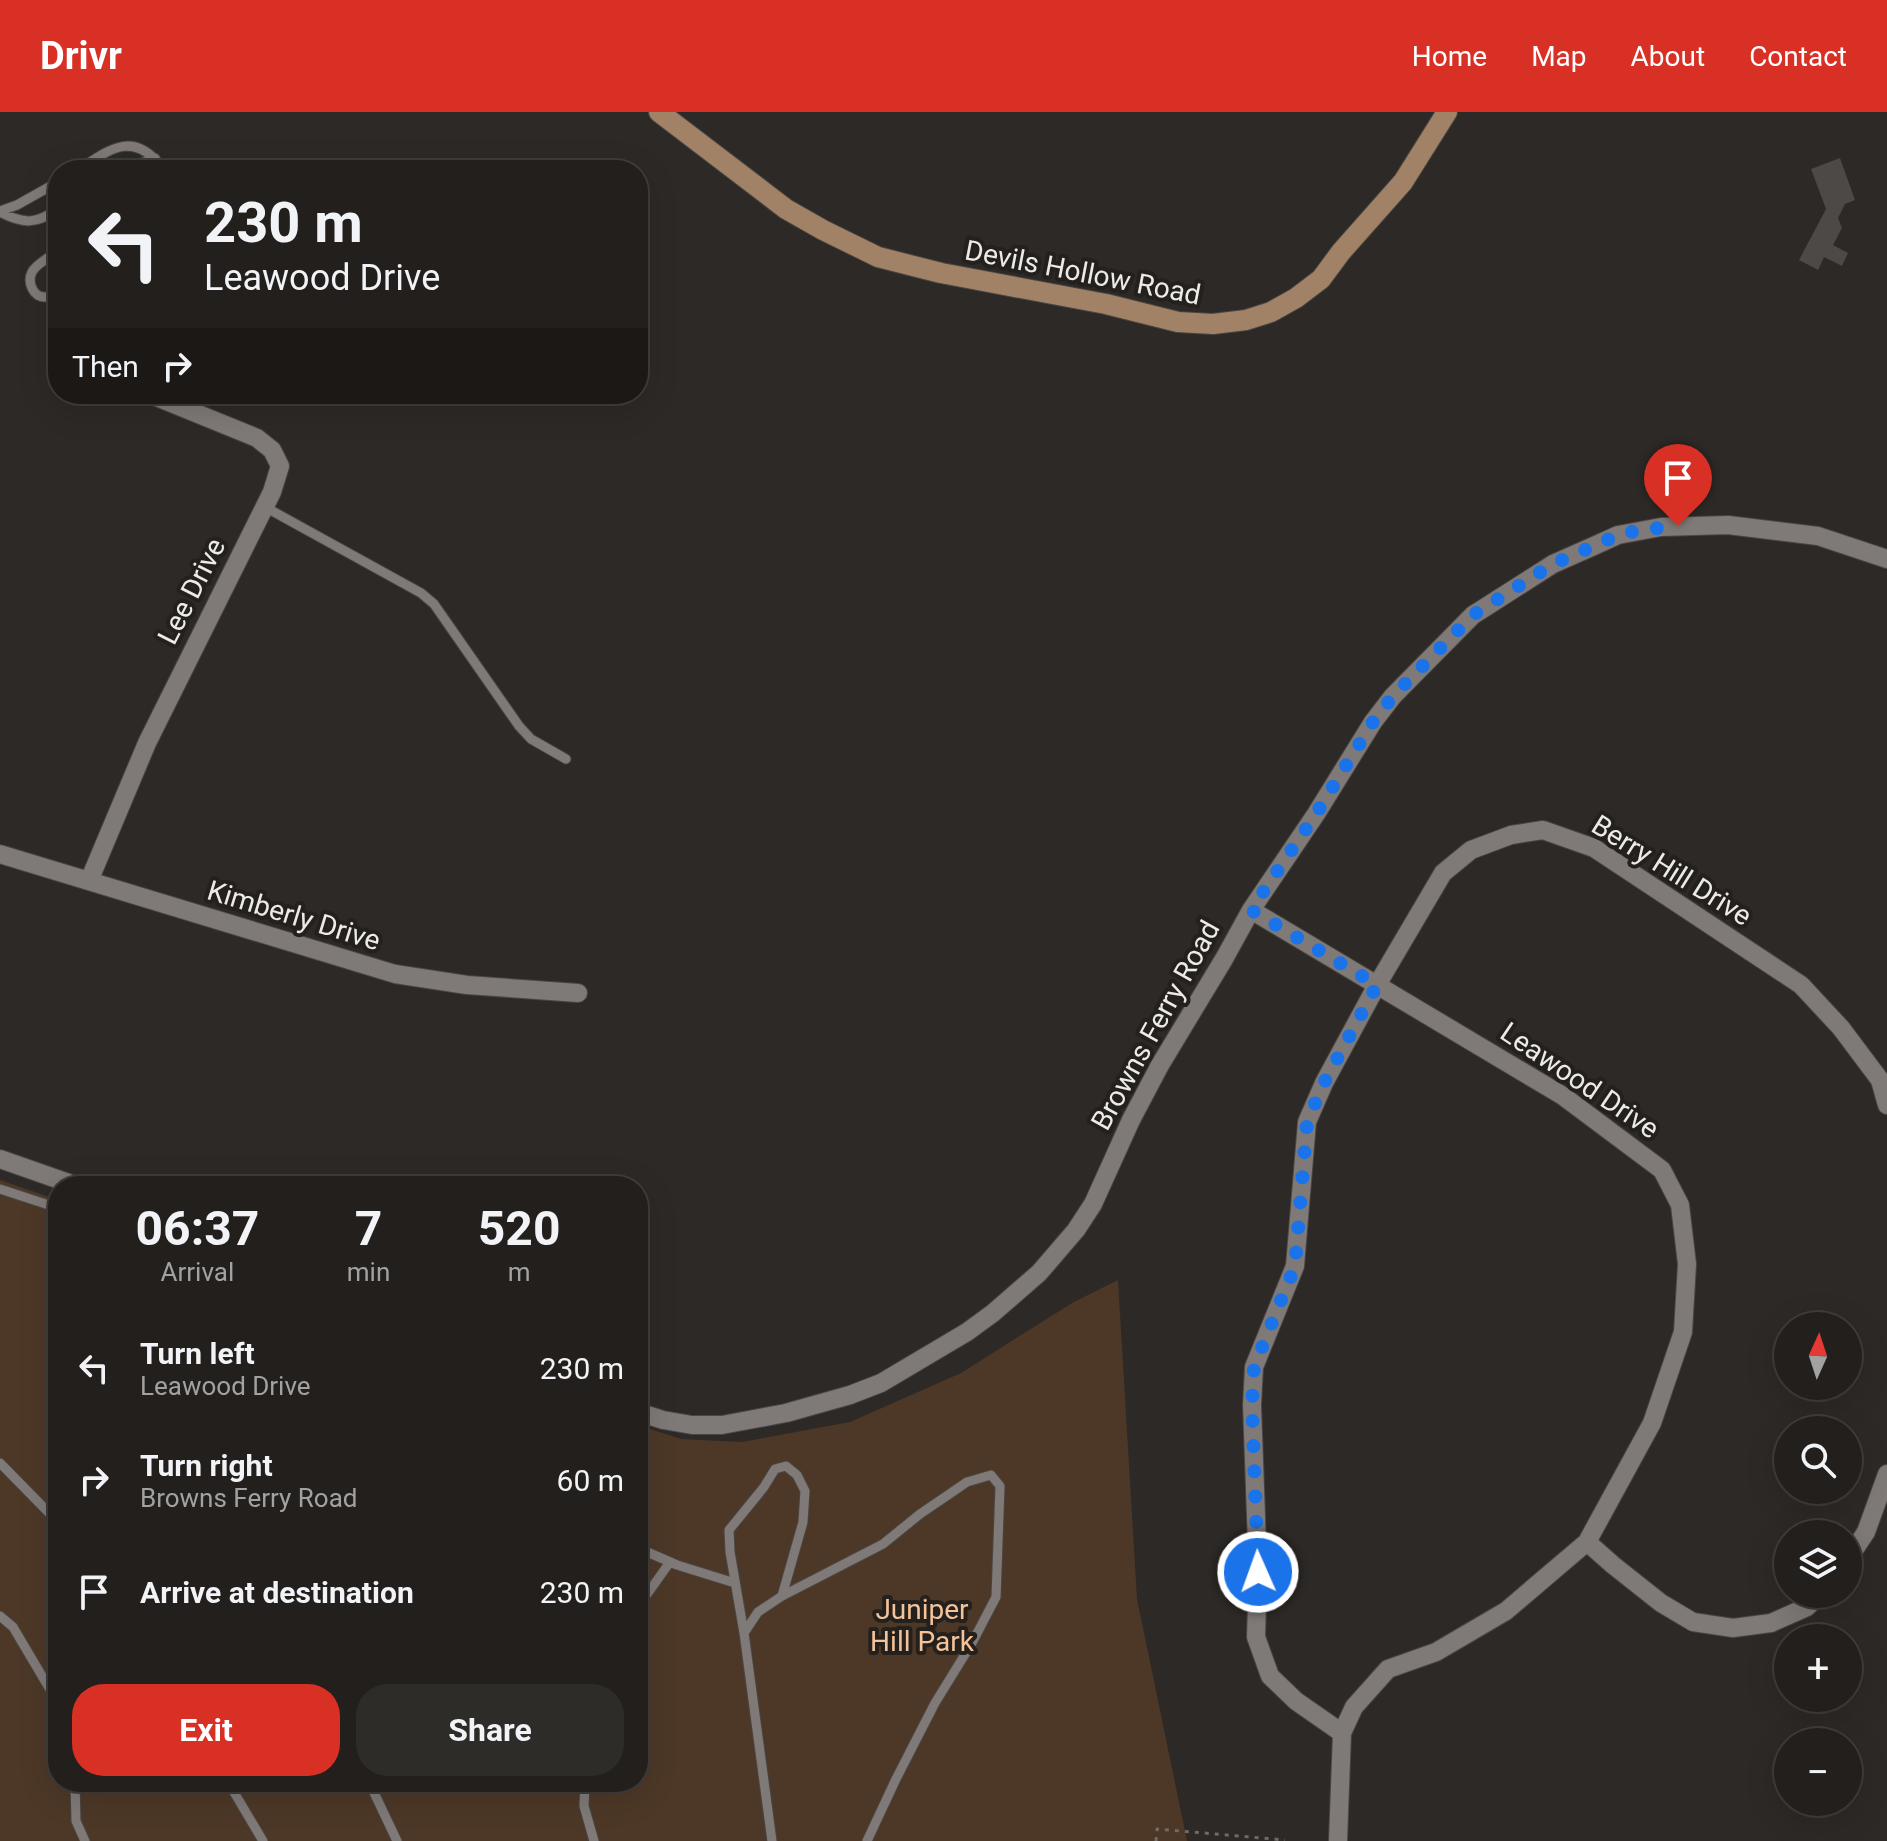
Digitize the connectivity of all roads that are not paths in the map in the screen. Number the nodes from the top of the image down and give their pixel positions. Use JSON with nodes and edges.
{"nodes":[{"id":1,"x":659,"y":112,"type":"edge"},
{"id":2,"x":1447,"y":112,"type":"edge"},
{"id":3,"x":93,"y":160,"type":"edge"},
{"id":4,"x":154,"y":160,"type":"edge"},
{"id":5,"x":48,"y":188,"type":"edge"},
{"id":6,"x":0,"y":212,"type":"edge"},
{"id":7,"x":48,"y":214,"type":"edge"},
{"id":8,"x":48,"y":258,"type":"edge"},
{"id":9,"x":48,"y":296,"type":"edge"},
{"id":10,"x":175,"y":404,"type":"edge"},
{"id":11,"x":265,"y":507,"type":"junction"},
{"id":12,"x":1887,"y":559,"type":"edge"},
{"id":13,"x":566,"y":759,"type":"dead end"},
{"id":14,"x":0,"y":854,"type":"edge"},
{"id":15,"x":89,"y":881,"type":"junction"},
{"id":16,"x":1251,"y":910,"type":"junction"},
{"id":17,"x":1377,"y":985,"type":"junction"},
{"id":18,"x":578,"y":993,"type":"dead end"},
{"id":19,"x":1887,"y":1105,"type":"edge"},
{"id":20,"x":0,"y":1159,"type":"edge"},
{"id":21,"x":48,"y":1176,"type":"edge"},
{"id":22,"x":0,"y":1189,"type":"edge"},
{"id":23,"x":48,"y":1205,"type":"edge"},
{"id":24,"x":648,"y":1415,"type":"edge"},
{"id":25,"x":0,"y":1463,"type":"edge"},
{"id":26,"x":1887,"y":1474,"type":"edge"},
{"id":27,"x":48,"y":1512,"type":"edge"},
{"id":28,"x":1862,"y":1538,"type":"edge"},
{"id":29,"x":1587,"y":1542,"type":"junction"},
{"id":30,"x":648,"y":1552,"type":"edge"},
{"id":31,"x":670,"y":1562,"type":"junction"},
{"id":32,"x":735,"y":1583,"type":"junction"},
{"id":33,"x":648,"y":1593,"type":"edge"},
{"id":34,"x":782,"y":1596,"type":"junction"},
{"id":35,"x":1805,"y":1608,"type":"edge"},
{"id":36,"x":0,"y":1616,"type":"edge"},
{"id":37,"x":744,"y":1633,"type":"junction"},
{"id":38,"x":48,"y":1686,"type":"edge"},
{"id":39,"x":1342,"y":1733,"type":"junction"},
{"id":40,"x":75,"y":1792,"type":"edge"},
{"id":41,"x":234,"y":1792,"type":"edge"},
{"id":42,"x":374,"y":1792,"type":"edge"},
{"id":43,"x":585,"y":1792,"type":"edge"},
{"id":44,"x":85,"y":1841,"type":"edge"},
{"id":45,"x":263,"y":1841,"type":"edge"},
{"id":46,"x":397,"y":1841,"type":"edge"},
{"id":47,"x":594,"y":1841,"type":"edge"},
{"id":48,"x":772,"y":1841,"type":"edge"},
{"id":49,"x":867,"y":1841,"type":"edge"},
{"id":50,"x":1338,"y":1841,"type":"edge"}],
"edges":[{"from":1,"to":2,"type":"main road","name":"Devils Hollow Road"},
{"from":3,"to":4,"type":"lane"},
{"from":5,"to":6,"type":"lane"},
{"from":6,"to":7,"type":"lane"},
{"from":8,"to":9,"type":"lane"},
{"from":10,"to":11,"type":"street","name":"Lee Drive"},
{"from":11,"to":13,"type":"lane"},
{"from":11,"to":15,"type":"street","name":"Lee Drive"},
{"from":12,"to":16,"type":"street","name":"Browns Ferry Road"},
{"from":14,"to":15,"type":"street","name":"Kimberly Drive"},
{"from":15,"to":18,"type":"street","name":"Kimberly Drive"},
{"from":16,"to":17,"type":"street","name":"Leawood Drive"},
{"from":16,"to":24,"type":"street","name":"Browns Ferry Road"},
{"from":17,"to":19,"type":"street","name":"Berry Hill Drive"},
{"from":17,"to":29,"type":"street","name":"Leawood Drive"},
{"from":17,"to":39,"type":"street","name":"Berry Hill Drive"},
{"from":20,"to":21,"type":"street"},
{"from":22,"to":23,"type":"lane"},
{"from":25,"to":27,"type":"lane"},
{"from":26,"to":28,"type":"street"},
{"from":29,"to":35,"type":"street"},
{"from":29,"to":39,"type":"street","name":"Leawood Drive"},
{"from":30,"to":31,"type":"lane"},
{"from":31,"to":32,"type":"lane"},
{"from":31,"to":33,"type":"lane"},
{"from":32,"to":34,"type":"lane"},
{"from":32,"to":37,"type":"lane"},
{"from":34,"to":37,"type":"lane"},
{"from":34,"to":49,"type":"lane"},
{"from":36,"to":38,"type":"lane"},
{"from":37,"to":48,"type":"lane"},
{"from":39,"to":50,"type":"street","name":"Leawood Drive"},
{"from":40,"to":44,"type":"lane"},
{"from":41,"to":45,"type":"lane"},
{"from":42,"to":46,"type":"lane"},
{"from":43,"to":47,"type":"lane"}]}
